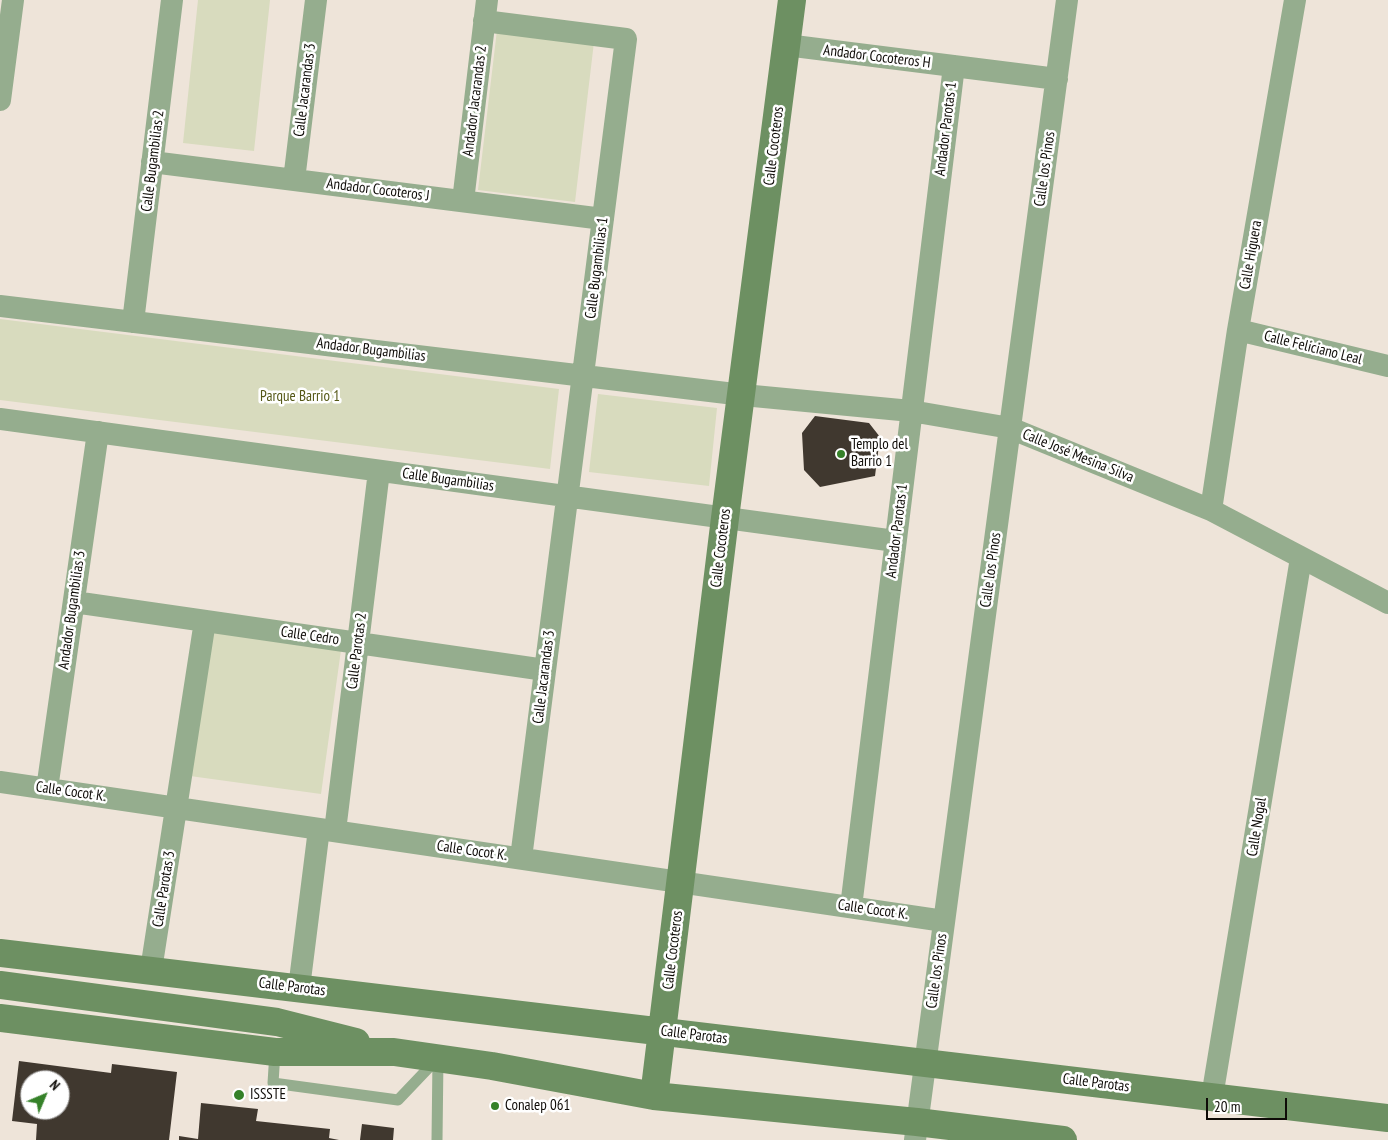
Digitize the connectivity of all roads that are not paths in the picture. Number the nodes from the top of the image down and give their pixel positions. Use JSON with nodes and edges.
{"nodes":[{"id":1,"x":12,"y":0,"type":"edge"},
{"id":2,"x":172,"y":0,"type":"edge"},
{"id":3,"x":316,"y":0,"type":"edge"},
{"id":4,"x":792,"y":0,"type":"edge"},
{"id":5,"x":1067,"y":0,"type":"edge"},
{"id":6,"x":1295,"y":0,"type":"edge"},
{"id":7,"x":485,"y":10,"type":"edge"},
{"id":8,"x":786,"y":45,"type":"junction"},
{"id":9,"x":954,"y":66,"type":"junction"},
{"id":10,"x":1057,"y":79,"type":"junction"},
{"id":11,"x":0,"y":100,"type":"edge"},
{"id":12,"x":152,"y":162,"type":"junction"},
{"id":13,"x":294,"y":180,"type":"junction"},
{"id":14,"x":463,"y":201,"type":"junction"},
{"id":15,"x":603,"y":219,"type":"junction"},
{"id":16,"x":0,"y":306,"type":"edge"},
{"id":17,"x":133,"y":322,"type":"junction"},
{"id":18,"x":1238,"y":330,"type":"junction"},
{"id":19,"x":1388,"y":366,"type":"edge"},
{"id":20,"x":583,"y":376,"type":"junction"},
{"id":21,"x":742,"y":395,"type":"junction"},
{"id":22,"x":911,"y":411,"type":"junction"},
{"id":23,"x":0,"y":419,"type":"edge"},
{"id":24,"x":1010,"y":428,"type":"junction"},
{"id":25,"x":98,"y":432,"type":"junction"},
{"id":26,"x":379,"y":471,"type":"junction"},
{"id":27,"x":568,"y":496,"type":"junction"},
{"id":28,"x":1211,"y":510,"type":"junction"},
{"id":29,"x":725,"y":518,"type":"junction"},
{"id":30,"x":896,"y":541,"type":"junction"},
{"id":31,"x":1301,"y":558,"type":"junction"},
{"id":32,"x":74,"y":602,"type":"junction"},
{"id":33,"x":1388,"y":603,"type":"edge"},
{"id":34,"x":205,"y":621,"type":"junction"},
{"id":35,"x":358,"y":643,"type":"junction"},
{"id":36,"x":546,"y":670,"type":"junction"},
{"id":37,"x":0,"y":782,"type":"edge"},
{"id":38,"x":47,"y":789,"type":"junction"},
{"id":39,"x":178,"y":808,"type":"junction"},
{"id":40,"x":327,"y":830,"type":"junction"},
{"id":41,"x":521,"y":858,"type":"junction"},
{"id":42,"x":681,"y":882,"type":"junction"},
{"id":43,"x":851,"y":907,"type":"junction"},
{"id":44,"x":944,"y":920,"type":"junction"},
{"id":45,"x":0,"y":952,"type":"edge"},
{"id":46,"x":151,"y":970,"type":"junction"},
{"id":47,"x":0,"y":985,"type":"edge"},
{"id":48,"x":299,"y":988,"type":"junction"},
{"id":49,"x":0,"y":1018,"type":"edge"},
{"id":50,"x":662,"y":1031,"type":"junction"},
{"id":51,"x":274,"y":1052,"type":"junction"},
{"id":52,"x":394,"y":1052,"type":"junction"},
{"id":53,"x":438,"y":1058,"type":"junction"},
{"id":54,"x":925,"y":1062,"type":"junction"},
{"id":55,"x":654,"y":1096,"type":"junction"},
{"id":56,"x":1212,"y":1097,"type":"junction"},
{"id":57,"x":1388,"y":1118,"type":"edge"},
{"id":58,"x":916,"y":1131,"type":"edge"},
{"id":59,"x":437,"y":1140,"type":"edge"},
{"id":60,"x":1063,"y":1140,"type":"edge"}],
"edges":[{"from":1,"to":11,"type":"street"},
{"from":2,"to":12,"type":"street","name":"Calle Bugambilias 2"},
{"from":3,"to":13,"type":"street","name":"Calle Jacarandas 3"},
{"from":4,"to":8,"type":"street","name":"Calle Cocoteros"},
{"from":5,"to":10,"type":"street","name":"Calle los Pinos"},
{"from":6,"to":18,"type":"street","name":"Calle Higuera"},
{"from":7,"to":14,"type":"street","name":"Andador Jacarandas 2"},
{"from":7,"to":15,"type":"street","name":"Calle Bugambilias 1"},
{"from":8,"to":9,"type":"street","name":"Andador Cocoteros H"},
{"from":8,"to":21,"type":"street","name":"Calle Cocoteros"},
{"from":9,"to":10,"type":"street","name":"Andador Cocoteros H"},
{"from":9,"to":22,"type":"street","name":"Andador Parotas 1"},
{"from":10,"to":24,"type":"street","name":"Calle los Pinos"},
{"from":12,"to":13,"type":"street","name":"Andador Cocoteros J"},
{"from":12,"to":17,"type":"street","name":"Calle Bugambilias 2"},
{"from":13,"to":14,"type":"street","name":"Andador Cocoteros J"},
{"from":14,"to":15,"type":"street","name":"Andador Cocoteros J"},
{"from":15,"to":20,"type":"street","name":"Calle Bugambilias 1"},
{"from":16,"to":17,"type":"street","name":"Andador Bugambilias"},
{"from":17,"to":20,"type":"street","name":"Andador Bugambilias"},
{"from":18,"to":19,"type":"street","name":"Calle Feliciano Leal"},
{"from":18,"to":28,"type":"street","name":"Calle Higuera"},
{"from":20,"to":21,"type":"street","name":"Andador Bugambilias"},
{"from":20,"to":27,"type":"street","name":"Calle Bugambilias 1"},
{"from":21,"to":22,"type":"street","name":"Calle José Mesina Silva"},
{"from":21,"to":29,"type":"street","name":"Calle Cocoteros"},
{"from":22,"to":24,"type":"street","name":"Calle José Mesina Silva"},
{"from":22,"to":30,"type":"street","name":"Andador Parotas 1"},
{"from":23,"to":25,"type":"street","name":"Calle Bugambilias"},
{"from":24,"to":28,"type":"street","name":"Calle José Mesina Silva"},
{"from":24,"to":44,"type":"street","name":"Calle los Pinos"},
{"from":25,"to":26,"type":"street","name":"Calle Bugambilias"},
{"from":25,"to":32,"type":"street","name":"Andador Bugambilias 3"},
{"from":26,"to":27,"type":"street","name":"Calle Bugambilias"},
{"from":26,"to":35,"type":"street","name":"Calle Parotas 2"},
{"from":27,"to":29,"type":"street","name":"Calle Bugambilias"},
{"from":27,"to":36,"type":"street","name":"Calle Jacarandas 3"},
{"from":28,"to":31,"type":"street","name":"Calle José Mesina Silva"},
{"from":29,"to":30,"type":"street","name":"Calle Bugambilias"},
{"from":29,"to":42,"type":"street","name":"Calle Cocoteros"},
{"from":30,"to":43,"type":"street","name":"Andador Parotas 1"},
{"from":31,"to":33,"type":"street","name":"Calle José Mesina Silva"},
{"from":31,"to":56,"type":"street","name":"Calle Nogal"},
{"from":32,"to":34,"type":"street","name":"Calle Cedro"},
{"from":32,"to":38,"type":"street","name":"Andador Bugambilias 3"},
{"from":34,"to":35,"type":"street","name":"Calle Cedro"},
{"from":34,"to":39,"type":"street","name":"Calle Parotas 3"},
{"from":35,"to":36,"type":"street","name":"Calle Cedro"},
{"from":35,"to":40,"type":"street","name":"Calle Parotas 2"},
{"from":36,"to":41,"type":"street","name":"Calle Jacarandas 3"},
{"from":37,"to":38,"type":"street","name":"Calle Cocot K."},
{"from":38,"to":39,"type":"street","name":"Calle Cocot K."},
{"from":39,"to":40,"type":"street","name":"Calle Cocot K."},
{"from":39,"to":46,"type":"street","name":"Calle Parotas 3"},
{"from":40,"to":41,"type":"street","name":"Calle Cocot K."},
{"from":40,"to":48,"type":"street","name":"Calle Parotas 2"},
{"from":41,"to":42,"type":"street","name":"Calle Cocot K."},
{"from":42,"to":43,"type":"street","name":"Calle Cocot K."},
{"from":42,"to":50,"type":"street","name":"Calle Cocoteros"},
{"from":43,"to":44,"type":"street","name":"Calle Cocot K."},
{"from":44,"to":54,"type":"street","name":"Calle los Pinos"},
{"from":45,"to":46,"type":"street","name":"Calle Parotas"},
{"from":46,"to":48,"type":"street","name":"Calle Parotas"},
{"from":47,"to":52,"type":"street"},
{"from":48,"to":50,"type":"street","name":"Calle Parotas"},
{"from":49,"to":51,"type":"street"},
{"from":50,"to":54,"type":"street","name":"Calle Parotas"},
{"from":50,"to":55,"type":"street","name":"Calle Cocoteros"},
{"from":51,"to":52,"type":"street"},
{"from":51,"to":53,"type":"lane"},
{"from":52,"to":53,"type":"street"},
{"from":53,"to":55,"type":"street"},
{"from":53,"to":59,"type":"lane"},
{"from":54,"to":56,"type":"street","name":"Calle Parotas"},
{"from":54,"to":58,"type":"street","name":"Calle los Pinos"},
{"from":55,"to":58,"type":"street"},
{"from":56,"to":57,"type":"street","name":"Calle Parotas"},
{"from":58,"to":60,"type":"street"}]}
